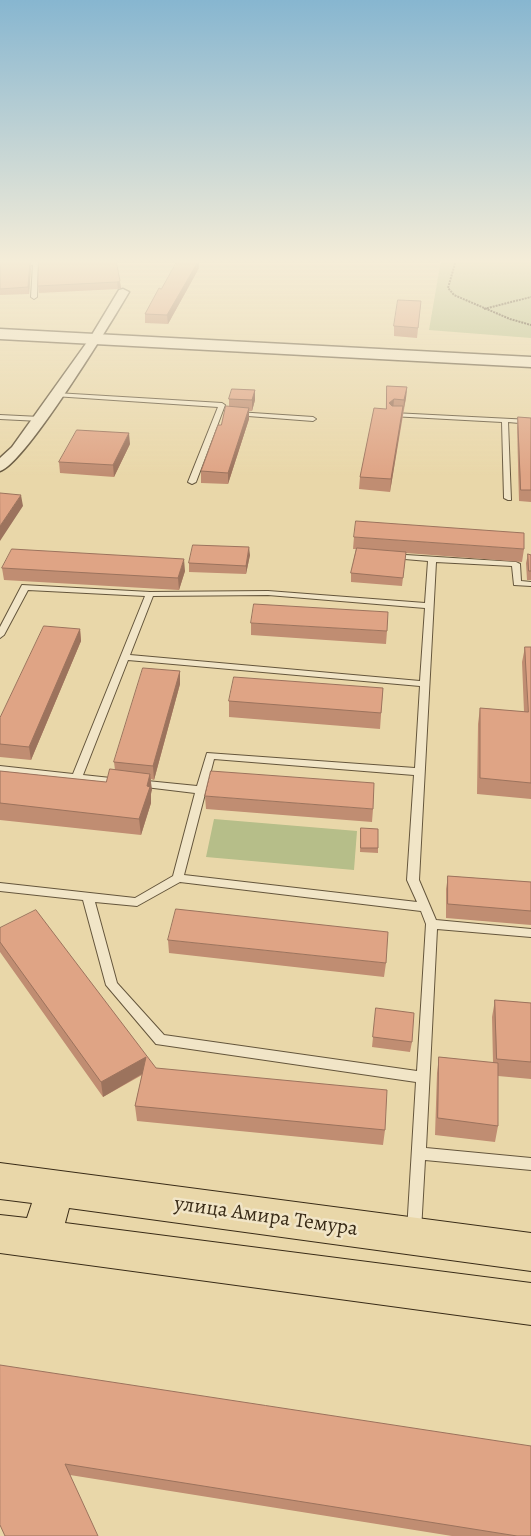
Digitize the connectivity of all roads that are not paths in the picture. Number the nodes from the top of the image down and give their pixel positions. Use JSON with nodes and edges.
{"nodes":[{"id":1,"x":100,"y":332,"type":"edge"},
{"id":2,"x":0,"y":334,"type":"edge"},
{"id":3,"x":96,"y":339,"type":"junction"},
{"id":4,"x":531,"y":362,"type":"edge"},
{"id":5,"x":56,"y":395,"type":"junction"},
{"id":6,"x":218,"y":413,"type":"junction"},
{"id":7,"x":393,"y":415,"type":"edge"},
{"id":8,"x":0,"y":416,"type":"edge"},
{"id":9,"x":40,"y":419,"type":"junction"},
{"id":10,"x":313,"y":419,"type":"dead end"},
{"id":11,"x":505,"y":420,"type":"junction"},
{"id":12,"x":531,"y":422,"type":"edge"},
{"id":13,"x":0,"y":466,"type":"edge"},
{"id":14,"x":192,"y":482,"type":"dead end"},
{"id":15,"x":508,"y":498,"type":"dead end"},
{"id":16,"x":386,"y":555,"type":"edge"},
{"id":17,"x":432,"y":559,"type":"junction"},
{"id":18,"x":531,"y":584,"type":"edge"},
{"id":19,"x":150,"y":594,"type":"junction"},
{"id":20,"x":429,"y":606,"type":"junction"},
{"id":21,"x":0,"y":635,"type":"edge"},
{"id":22,"x":125,"y":657,"type":"junction"},
{"id":23,"x":424,"y":684,"type":"junction"},
{"id":24,"x":0,"y":769,"type":"edge"},
{"id":25,"x":419,"y":772,"type":"junction"},
{"id":26,"x":77,"y":777,"type":"junction"},
{"id":27,"x":201,"y":790,"type":"junction"},
{"id":28,"x":178,"y":878,"type":"junction"},
{"id":29,"x":0,"y":887,"type":"edge"},
{"id":30,"x":88,"y":896,"type":"junction"},
{"id":31,"x":425,"y":908,"type":"junction"},
{"id":32,"x":432,"y":924,"type":"junction"},
{"id":33,"x":531,"y":933,"type":"edge"},
{"id":34,"x":423,"y":1077,"type":"junction"},
{"id":35,"x":418,"y":1153,"type":"junction"},
{"id":36,"x":531,"y":1164,"type":"edge"},
{"id":37,"x":0,"y":1182,"type":"edge"},
{"id":38,"x":55,"y":1189,"type":"junction"},
{"id":39,"x":0,"y":1234,"type":"edge"},
{"id":40,"x":413,"y":1236,"type":"junction"},
{"id":41,"x":41,"y":1240,"type":"junction"},
{"id":42,"x":531,"y":1252,"type":"edge"},
{"id":43,"x":531,"y":1304,"type":"edge"}],
"edges":[{"from":1,"to":3,"type":"street"},
{"from":2,"to":3,"type":"street"},
{"from":3,"to":4,"type":"street"},
{"from":3,"to":5,"type":"street"},
{"from":5,"to":6,"type":"lane"},
{"from":5,"to":9,"type":"street"},
{"from":6,"to":10,"type":"lane"},
{"from":6,"to":14,"type":"lane"},
{"from":7,"to":11,"type":"lane"},
{"from":8,"to":9,"type":"lane"},
{"from":9,"to":13,"type":"street"},
{"from":11,"to":12,"type":"lane"},
{"from":11,"to":15,"type":"lane"},
{"from":16,"to":17,"type":"lane"},
{"from":17,"to":18,"type":"lane"},
{"from":17,"to":20,"type":"lane"},
{"from":19,"to":20,"type":"lane"},
{"from":19,"to":21,"type":"lane"},
{"from":19,"to":22,"type":"lane"},
{"from":20,"to":23,"type":"lane"},
{"from":22,"to":23,"type":"lane"},
{"from":22,"to":26,"type":"lane"},
{"from":23,"to":25,"type":"lane"},
{"from":24,"to":26,"type":"lane"},
{"from":25,"to":27,"type":"lane"},
{"from":25,"to":31,"type":"lane"},
{"from":26,"to":27,"type":"lane"},
{"from":27,"to":28,"type":"lane"},
{"from":28,"to":30,"type":"lane"},
{"from":28,"to":31,"type":"lane"},
{"from":29,"to":30,"type":"lane"},
{"from":30,"to":34,"type":"lane"},
{"from":31,"to":32,"type":"lane"},
{"from":32,"to":33,"type":"lane"},
{"from":32,"to":34,"type":"lane"},
{"from":34,"to":35,"type":"lane"},
{"from":35,"to":36,"type":"lane"},
{"from":35,"to":40,"type":"lane"},
{"from":37,"to":38,"type":"main road","name":"улица Амира Темура"},
{"from":38,"to":40,"type":"main road","name":"улица Амира Темура"},
{"from":38,"to":41,"type":"main road"},
{"from":39,"to":41,"type":"main road"},
{"from":40,"to":42,"type":"main road","name":"улица Амира Темура"},
{"from":41,"to":43,"type":"main road"}]}
